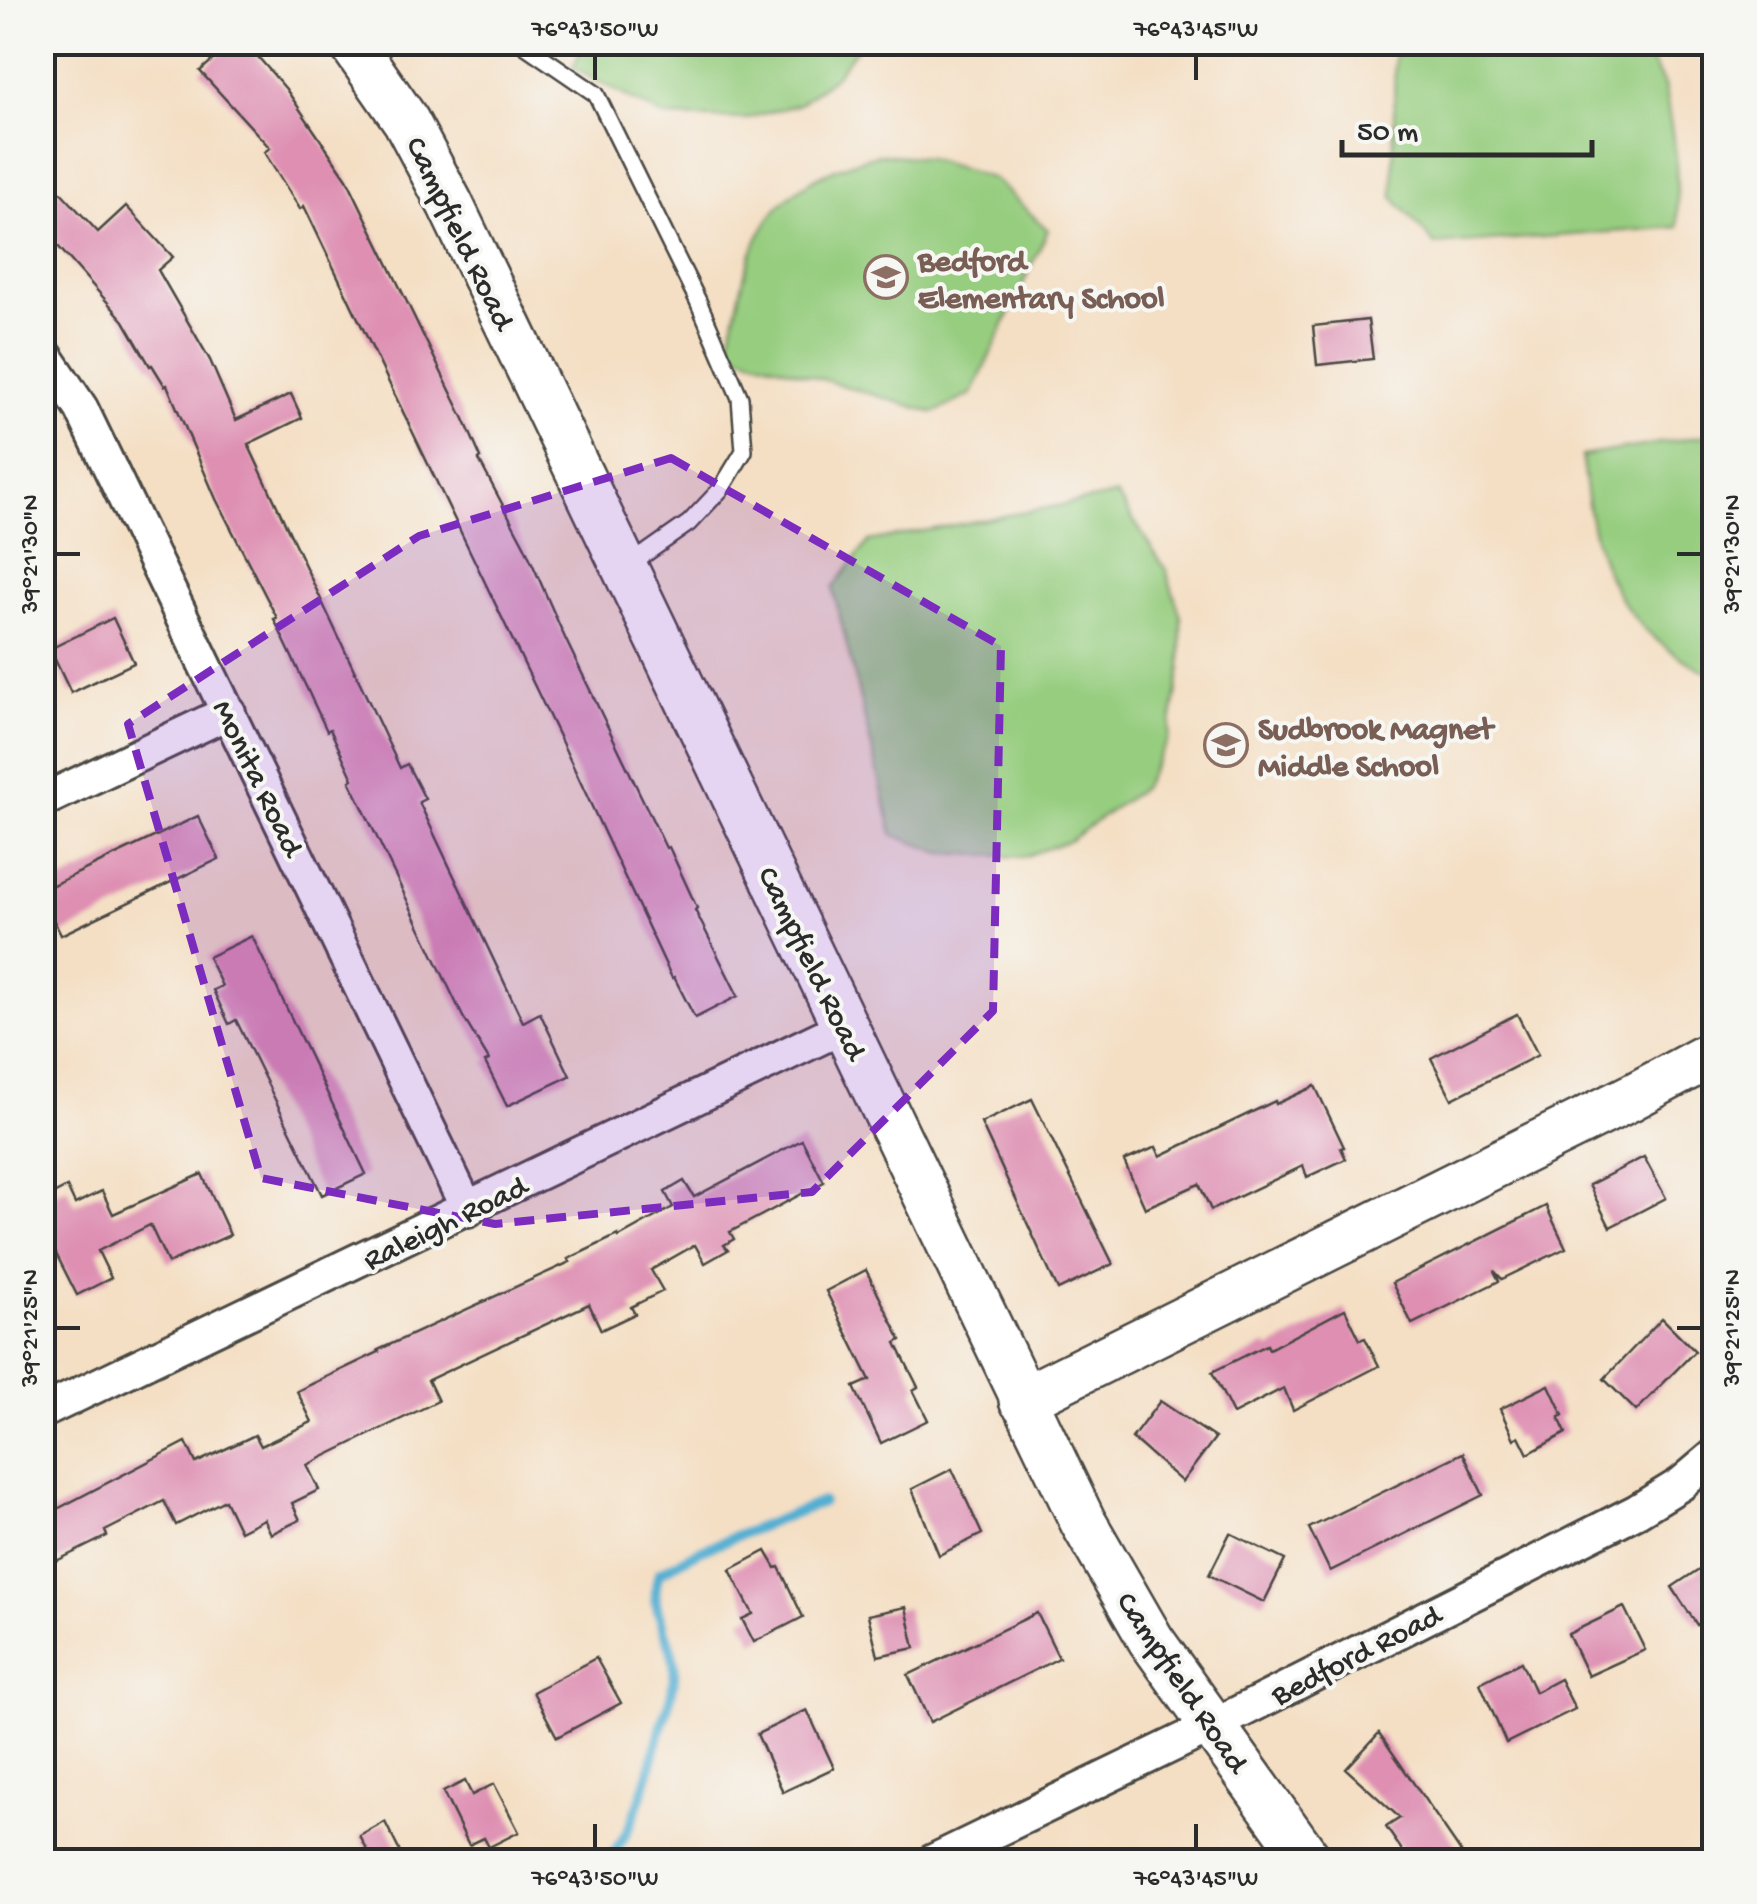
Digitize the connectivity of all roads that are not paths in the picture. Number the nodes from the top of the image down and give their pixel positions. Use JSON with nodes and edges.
{"nodes":[{"id":1,"x":520,"y":42,"type":"edge"},
{"id":2,"x":357,"y":44,"type":"edge"},
{"id":3,"x":42,"y":350,"type":"edge"},
{"id":4,"x":625,"y":568,"type":"junction"},
{"id":5,"x":228,"y":712,"type":"junction"},
{"id":6,"x":42,"y":801,"type":"edge"},
{"id":7,"x":845,"y":1026,"type":"junction"},
{"id":8,"x":1714,"y":1053,"type":"edge"},
{"id":9,"x":468,"y":1210,"type":"junction"},
{"id":10,"x":1022,"y":1400,"type":"junction"},
{"id":11,"x":42,"y":1412,"type":"edge"},
{"id":12,"x":1714,"y":1456,"type":"edge"},
{"id":13,"x":1212,"y":1726,"type":"junction"},
{"id":14,"x":932,"y":1862,"type":"edge"},
{"id":15,"x":1310,"y":1862,"type":"edge"}],
"edges":[{"from":1,"to":4,"type":"lane"},
{"from":2,"to":4,"type":"street","name":"Campfield Road"},
{"from":3,"to":5,"type":"street","name":"Monita Road"},
{"from":4,"to":7,"type":"street","name":"Campfield Road"},
{"from":5,"to":6,"type":"street"},
{"from":5,"to":9,"type":"street","name":"Monita Road"},
{"from":7,"to":9,"type":"street","name":"Raleigh Road"},
{"from":7,"to":10,"type":"street","name":"Campfield Road"},
{"from":8,"to":10,"type":"street"},
{"from":9,"to":11,"type":"street","name":"Raleigh Road"},
{"from":10,"to":13,"type":"street","name":"Campfield Road"},
{"from":12,"to":13,"type":"street","name":"Bedford Road"},
{"from":13,"to":14,"type":"street","name":"Bedford Road"},
{"from":13,"to":15,"type":"street","name":"Campfield Road"}]}
